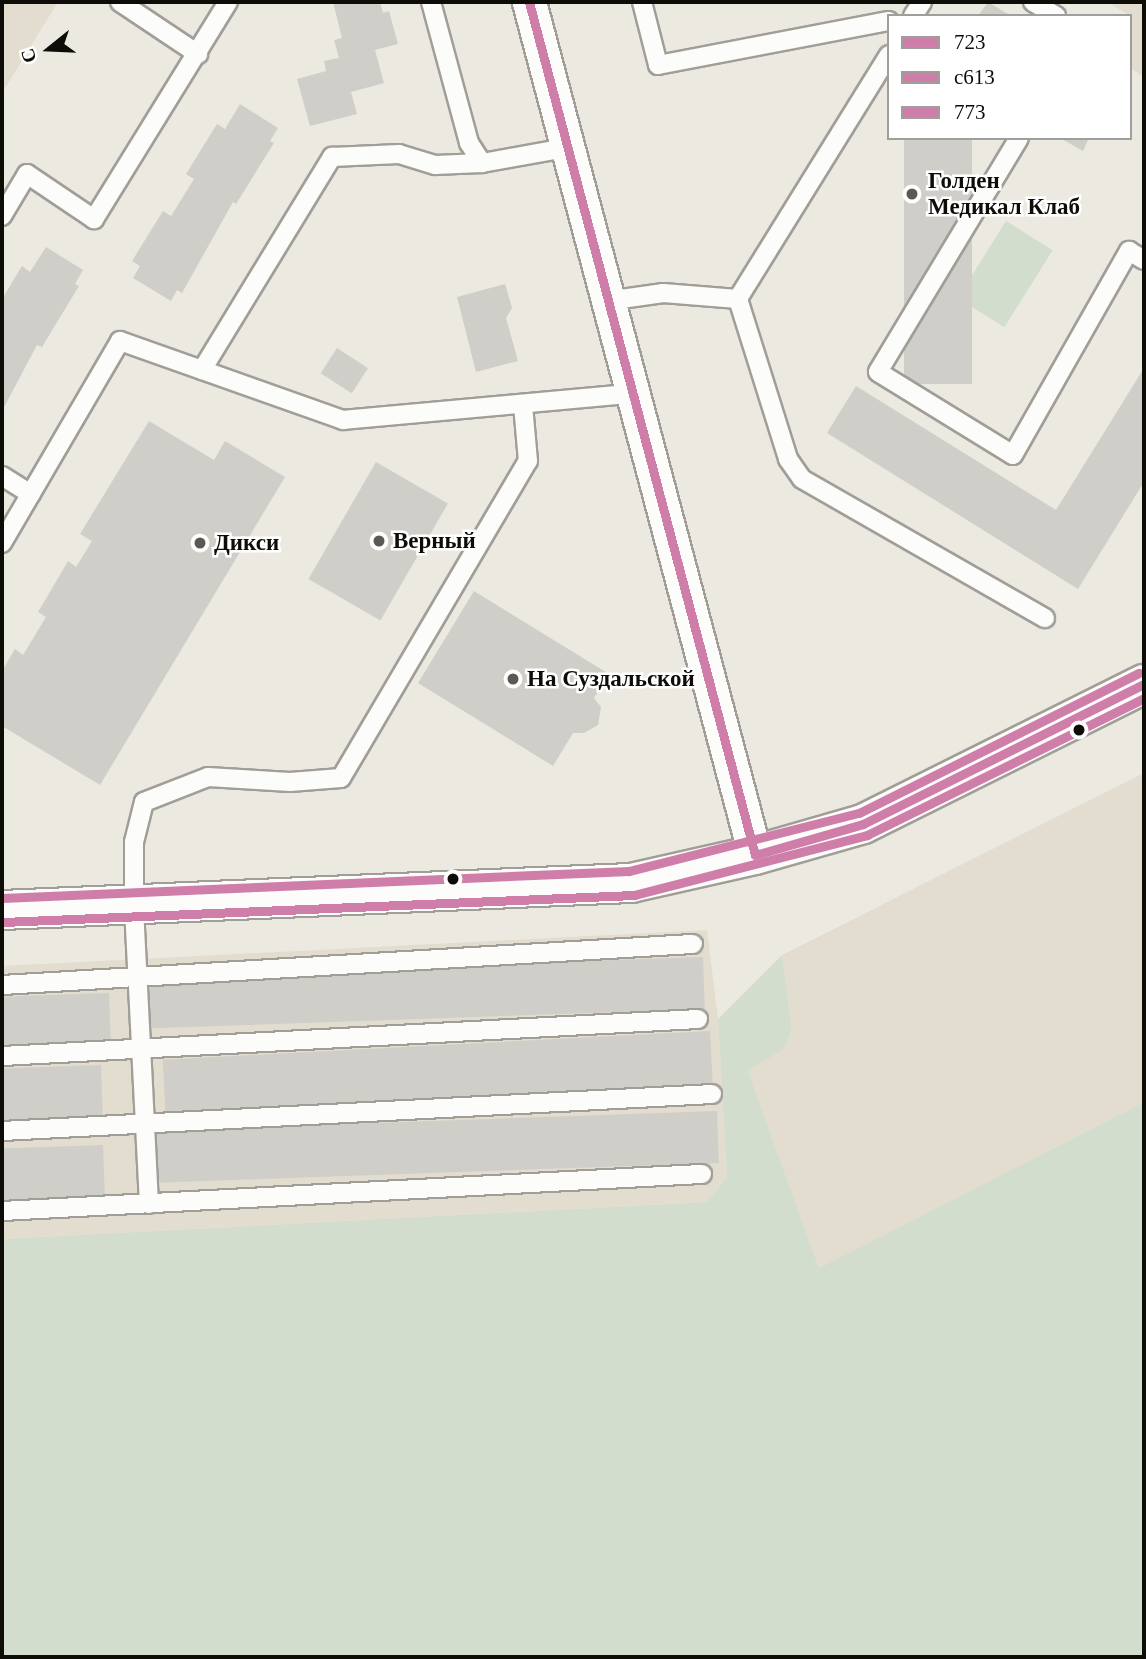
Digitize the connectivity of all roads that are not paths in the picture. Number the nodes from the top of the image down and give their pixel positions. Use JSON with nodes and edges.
{"nodes":[{"id":1,"x":120,"y":2,"type":"edge"},
{"id":2,"x":228,"y":2,"type":"edge"},
{"id":3,"x":431,"y":2,"type":"edge"},
{"id":4,"x":529,"y":2,"type":"edge"},
{"id":5,"x":642,"y":2,"type":"edge"},
{"id":6,"x":1033,"y":2,"type":"edge"},
{"id":7,"x":1053,"y":14,"type":"edge"},
{"id":8,"x":887,"y":21,"type":"edge"},
{"id":9,"x":198,"y":54,"type":"junction"},
{"id":10,"x":887,"y":58,"type":"edge"},
{"id":11,"x":1018,"y":140,"type":"edge"},
{"id":12,"x":565,"y":148,"type":"junction"},
{"id":13,"x":482,"y":163,"type":"junction"},
{"id":14,"x":2,"y":216,"type":"edge"},
{"id":15,"x":1144,"y":260,"type":"edge"},
{"id":16,"x":738,"y":299,"type":"junction"},
{"id":17,"x":607,"y":301,"type":"junction"},
{"id":18,"x":202,"y":370,"type":"junction"},
{"id":19,"x":630,"y":394,"type":"junction"},
{"id":20,"x":523,"y":405,"type":"junction"},
{"id":21,"x":2,"y":476,"type":"edge"},
{"id":22,"x":31,"y":494,"type":"junction"},
{"id":23,"x":2,"y":543,"type":"edge"},
{"id":24,"x":1045,"y":618,"type":"dead end"},
{"id":25,"x":1144,"y":684,"type":"edge"},
{"id":26,"x":755,"y":855,"type":"junction"},
{"id":27,"x":134,"y":905,"type":"junction"},
{"id":28,"x":2,"y":910,"type":"edge"},
{"id":29,"x":693,"y":944,"type":"dead end"},
{"id":30,"x":137,"y":977,"type":"junction"},
{"id":31,"x":2,"y":985,"type":"edge"},
{"id":32,"x":698,"y":1019,"type":"dead end"},
{"id":33,"x":140,"y":1048,"type":"junction"},
{"id":34,"x":2,"y":1056,"type":"edge"},
{"id":35,"x":712,"y":1094,"type":"dead end"},
{"id":36,"x":145,"y":1124,"type":"junction"},
{"id":37,"x":2,"y":1131,"type":"edge"},
{"id":38,"x":702,"y":1174,"type":"dead end"},
{"id":39,"x":149,"y":1204,"type":"junction"},
{"id":40,"x":2,"y":1212,"type":"edge"}],
"edges":[{"from":1,"to":9,"type":"lane"},
{"from":2,"to":9,"type":"lane"},
{"from":3,"to":13,"type":"lane"},
{"from":4,"to":12,"type":"street"},
{"from":5,"to":8,"type":"lane"},
{"from":6,"to":7,"type":"lane"},
{"from":9,"to":14,"type":"lane"},
{"from":10,"to":16,"type":"lane"},
{"from":11,"to":15,"type":"lane"},
{"from":12,"to":13,"type":"lane"},
{"from":12,"to":17,"type":"street"},
{"from":13,"to":18,"type":"lane"},
{"from":16,"to":17,"type":"lane"},
{"from":16,"to":24,"type":"lane"},
{"from":17,"to":19,"type":"street"},
{"from":18,"to":20,"type":"lane"},
{"from":18,"to":22,"type":"lane"},
{"from":19,"to":20,"type":"lane"},
{"from":19,"to":26,"type":"street"},
{"from":20,"to":27,"type":"lane"},
{"from":21,"to":22,"type":"lane"},
{"from":22,"to":23,"type":"lane"},
{"from":25,"to":26,"type":"street"},
{"from":26,"to":27,"type":"street"},
{"from":27,"to":28,"type":"street"},
{"from":27,"to":30,"type":"lane"},
{"from":29,"to":30,"type":"lane"},
{"from":30,"to":31,"type":"lane"},
{"from":30,"to":33,"type":"lane"},
{"from":32,"to":33,"type":"lane"},
{"from":33,"to":34,"type":"lane"},
{"from":33,"to":36,"type":"lane"},
{"from":35,"to":36,"type":"lane"},
{"from":36,"to":37,"type":"lane"},
{"from":36,"to":39,"type":"lane"},
{"from":38,"to":39,"type":"lane"},
{"from":39,"to":40,"type":"lane"}]}
